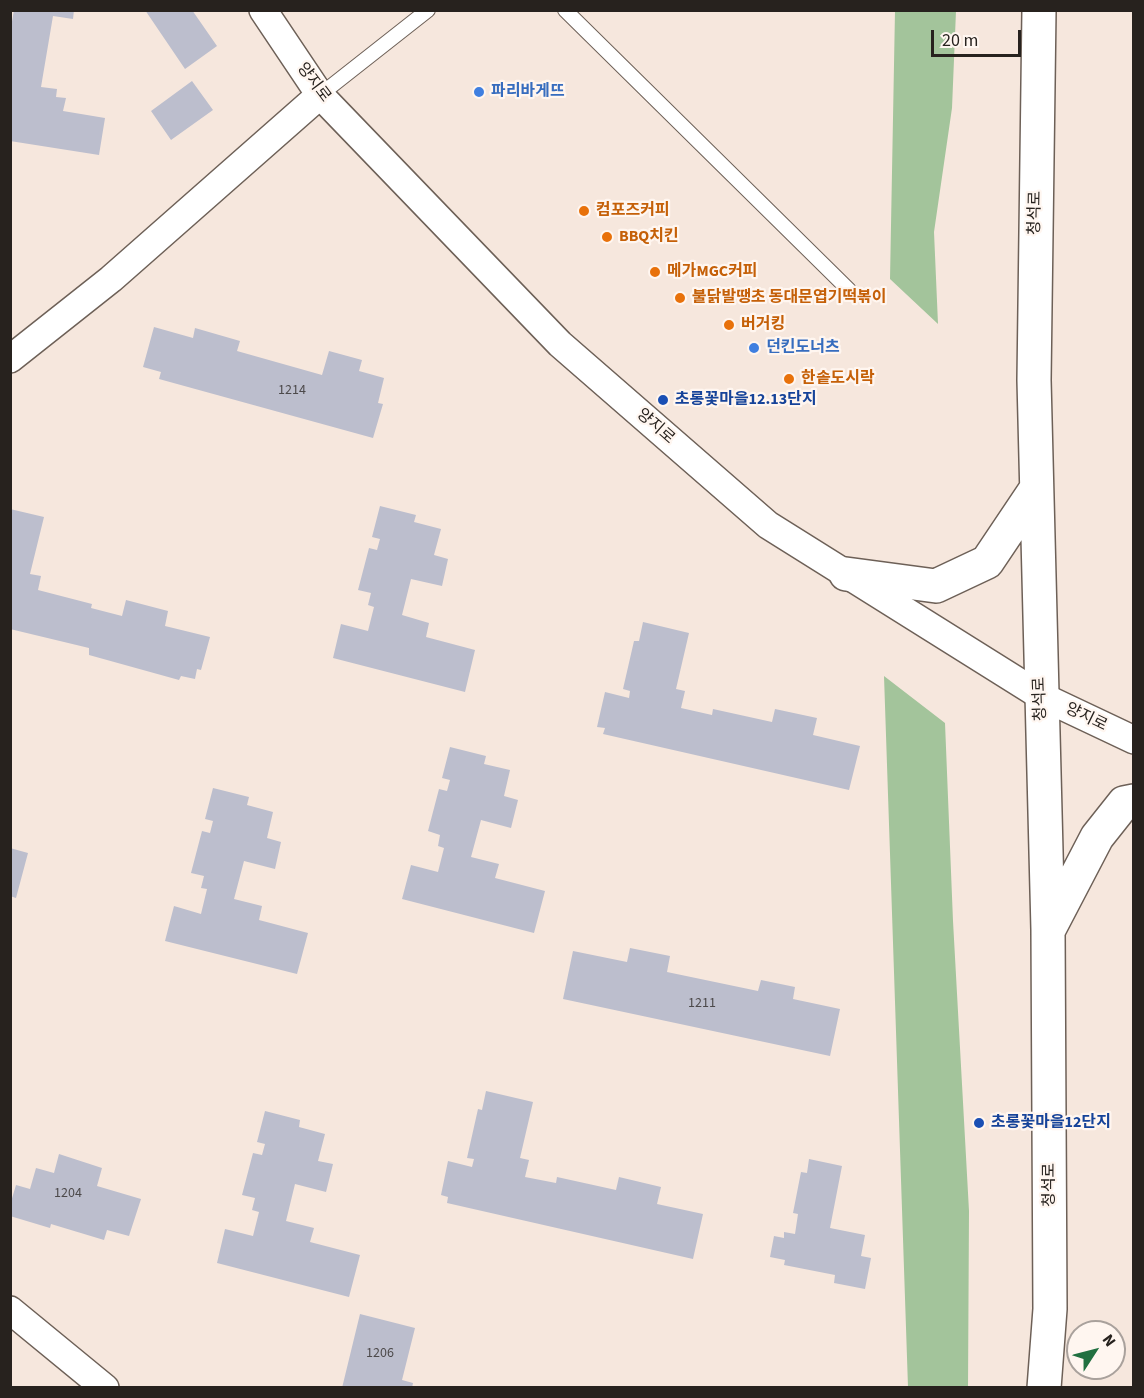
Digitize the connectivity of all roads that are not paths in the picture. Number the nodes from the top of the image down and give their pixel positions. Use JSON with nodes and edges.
{"nodes":[{"id":1,"x":263,"y":10,"type":"edge"},
{"id":2,"x":428,"y":10,"type":"edge"},
{"id":3,"x":566,"y":10,"type":"edge"},
{"id":4,"x":1039,"y":10,"type":"edge"},
{"id":5,"x":320,"y":95,"type":"junction"},
{"id":6,"x":849,"y":290,"type":"dead end"},
{"id":7,"x":10,"y":359,"type":"edge"},
{"id":8,"x":1036,"y":489,"type":"junction"},
{"id":9,"x":846,"y":574,"type":"junction"},
{"id":10,"x":1041,"y":696,"type":"junction"},
{"id":11,"x":1134,"y":740,"type":"edge"},
{"id":12,"x":1134,"y":801,"type":"edge"},
{"id":13,"x":1048,"y":930,"type":"junction"},
{"id":14,"x":10,"y":1310,"type":"edge"},
{"id":15,"x":105,"y":1388,"type":"edge"},
{"id":16,"x":1044,"y":1388,"type":"edge"}],
"edges":[{"from":1,"to":5,"type":"street","name":"양지로"},
{"from":2,"to":5,"type":"lane"},
{"from":3,"to":6,"type":"lane"},
{"from":4,"to":8,"type":"main road","name":"청석로"},
{"from":5,"to":7,"type":"street"},
{"from":5,"to":9,"type":"street","name":"양지로"},
{"from":8,"to":9,"type":"main road"},
{"from":8,"to":10,"type":"main road","name":"청석로"},
{"from":9,"to":10,"type":"street","name":"양지로"},
{"from":10,"to":11,"type":"street","name":"양지로"},
{"from":10,"to":13,"type":"main road","name":"청석로"},
{"from":12,"to":13,"type":"main road"},
{"from":13,"to":16,"type":"main road","name":"청석로"},
{"from":14,"to":15,"type":"street"}]}
